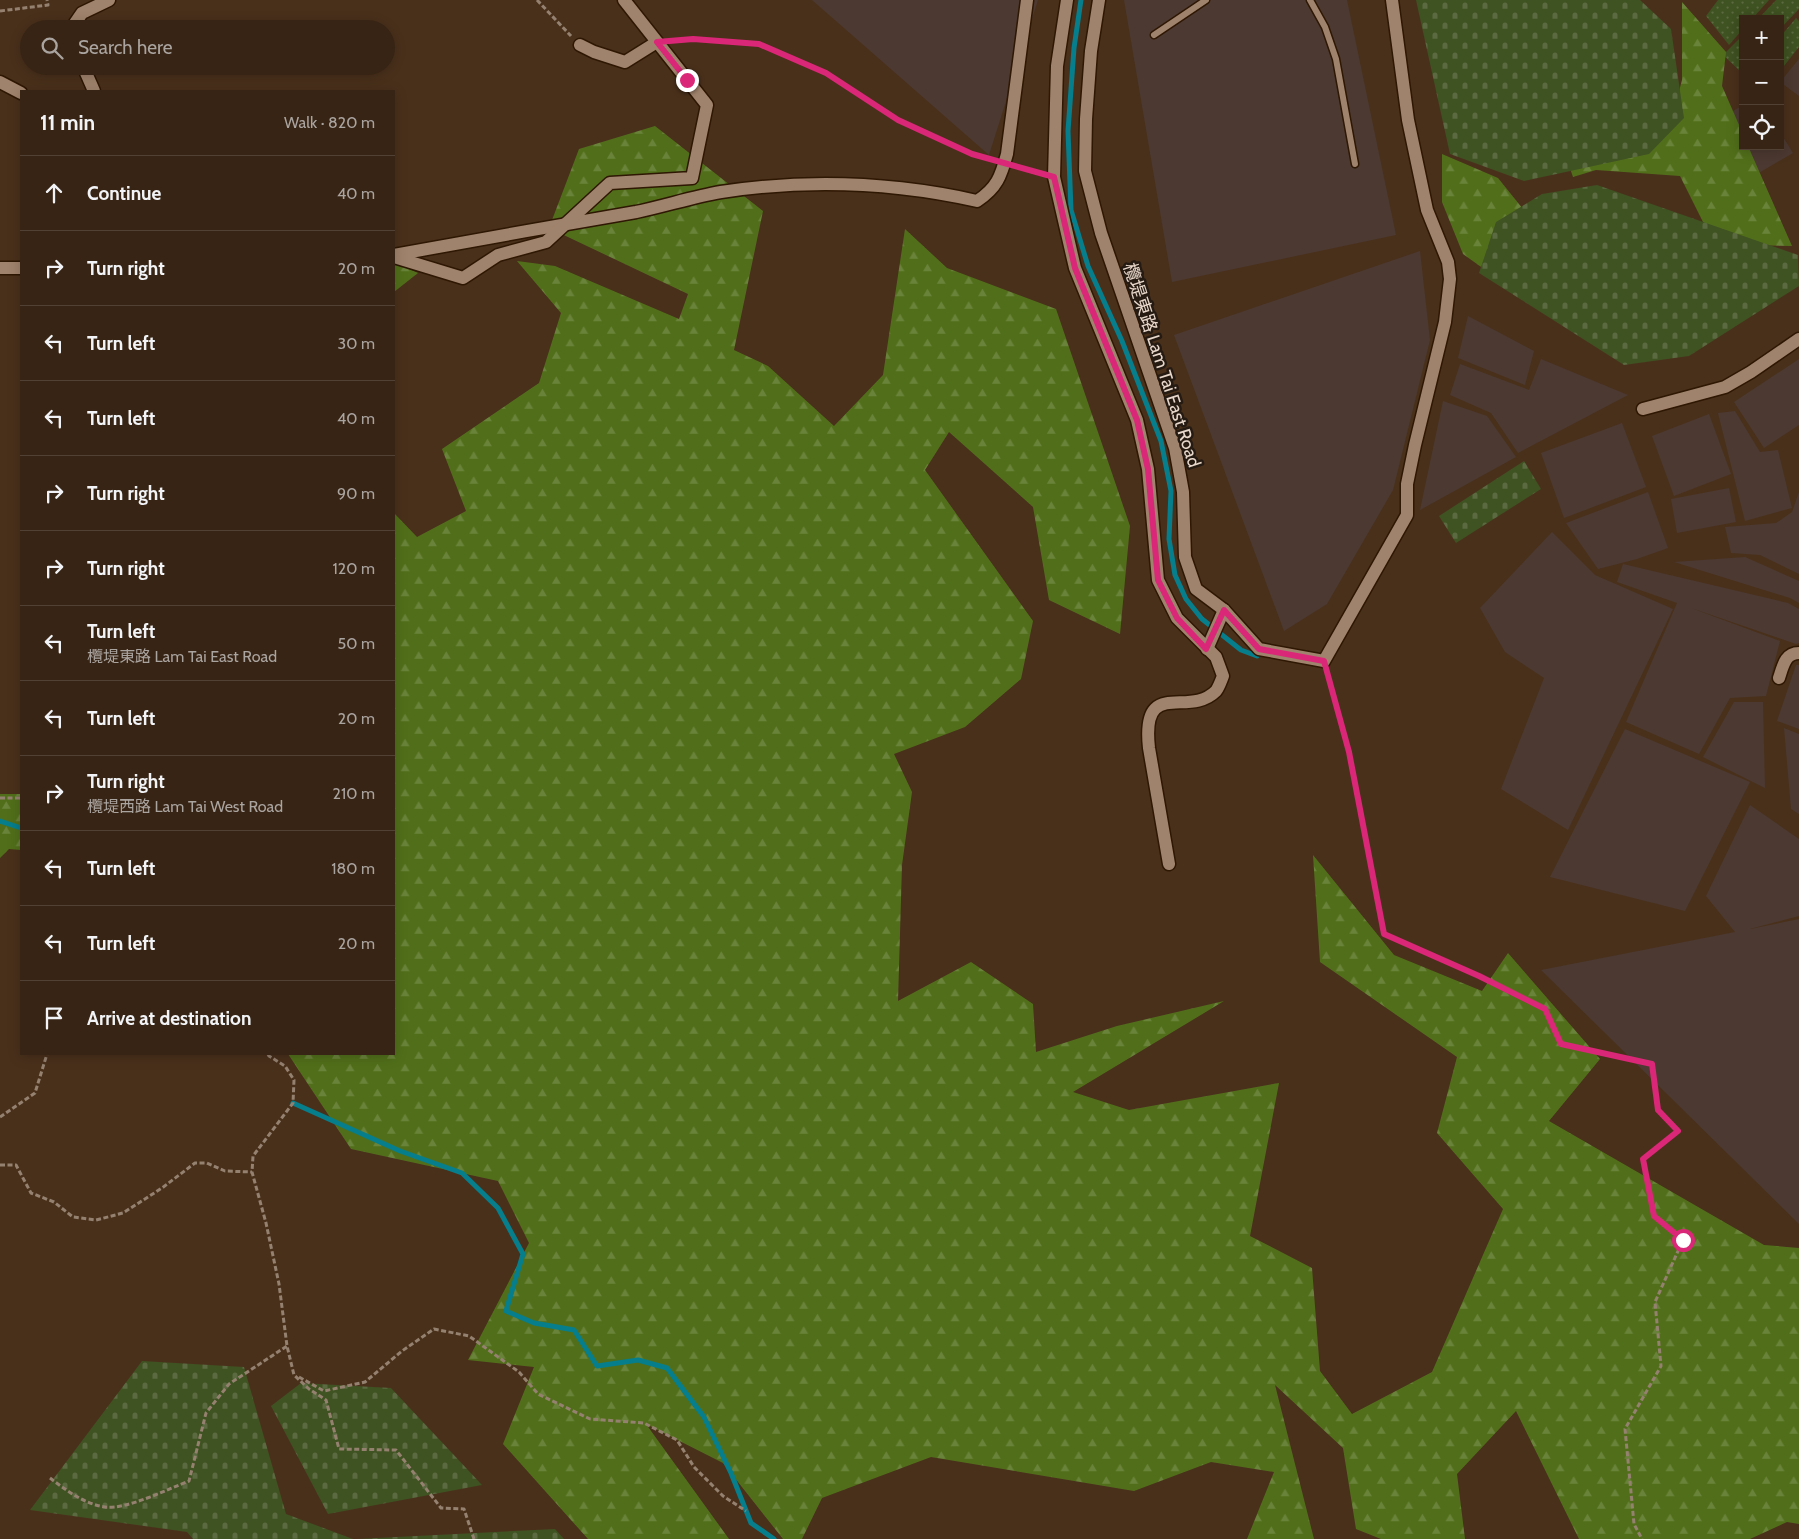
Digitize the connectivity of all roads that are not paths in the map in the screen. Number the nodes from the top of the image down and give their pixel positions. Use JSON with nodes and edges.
{"nodes":[{"id":1,"x":109,"y":0,"type":"edge"},
{"id":2,"x":624,"y":0,"type":"edge"},
{"id":3,"x":1028,"y":0,"type":"edge"},
{"id":4,"x":1067,"y":0,"type":"edge"},
{"id":5,"x":1099,"y":0,"type":"edge"},
{"id":6,"x":1206,"y":0,"type":"edge"},
{"id":7,"x":1310,"y":0,"type":"edge"},
{"id":8,"x":1392,"y":0,"type":"edge"},
{"id":9,"x":77,"y":20,"type":"edge"},
{"id":10,"x":1154,"y":35,"type":"dead end"},
{"id":11,"x":657,"y":42,"type":"junction"},
{"id":12,"x":580,"y":44,"type":"road end"},
{"id":13,"x":87,"y":75,"type":"edge"},
{"id":14,"x":0,"y":82,"type":"edge"},
{"id":15,"x":94,"y":90,"type":"edge"},
{"id":16,"x":20,"y":93,"type":"edge"},
{"id":17,"x":1355,"y":164,"type":"dead end"},
{"id":18,"x":395,"y":256,"type":"edge"},
{"id":19,"x":395,"y":256,"type":"edge"},
{"id":20,"x":0,"y":268,"type":"edge"},
{"id":21,"x":20,"y":268,"type":"edge"},
{"id":22,"x":1799,"y":339,"type":"edge"},
{"id":23,"x":1643,"y":409,"type":"dead end"},
{"id":24,"x":1224,"y":610,"type":"junction"},
{"id":25,"x":1208,"y":645,"type":"junction"},
{"id":26,"x":1799,"y":653,"type":"edge"},
{"id":27,"x":1779,"y":678,"type":"dead end"},
{"id":28,"x":1169,"y":864,"type":"dead end"}],
"edges":[{"from":1,"to":9,"type":"street"},
{"from":2,"to":11,"type":"street"},
{"from":3,"to":19,"type":"street"},
{"from":4,"to":25,"type":"street"},
{"from":5,"to":24,"type":"street","name":"欖堤東路 Lam Tai East Road"},
{"from":6,"to":10,"type":"lane"},
{"from":7,"to":17,"type":"lane"},
{"from":8,"to":24,"type":"street","name":"欖堤東路 Lam Tai East Road"},
{"from":11,"to":12,"type":"street"},
{"from":11,"to":18,"type":"street"},
{"from":13,"to":15,"type":"street"},
{"from":14,"to":16,"type":"street"},
{"from":20,"to":21,"type":"street"},
{"from":22,"to":23,"type":"street"},
{"from":24,"to":25,"type":"street"},
{"from":25,"to":28,"type":"street"},
{"from":26,"to":27,"type":"street"}]}
